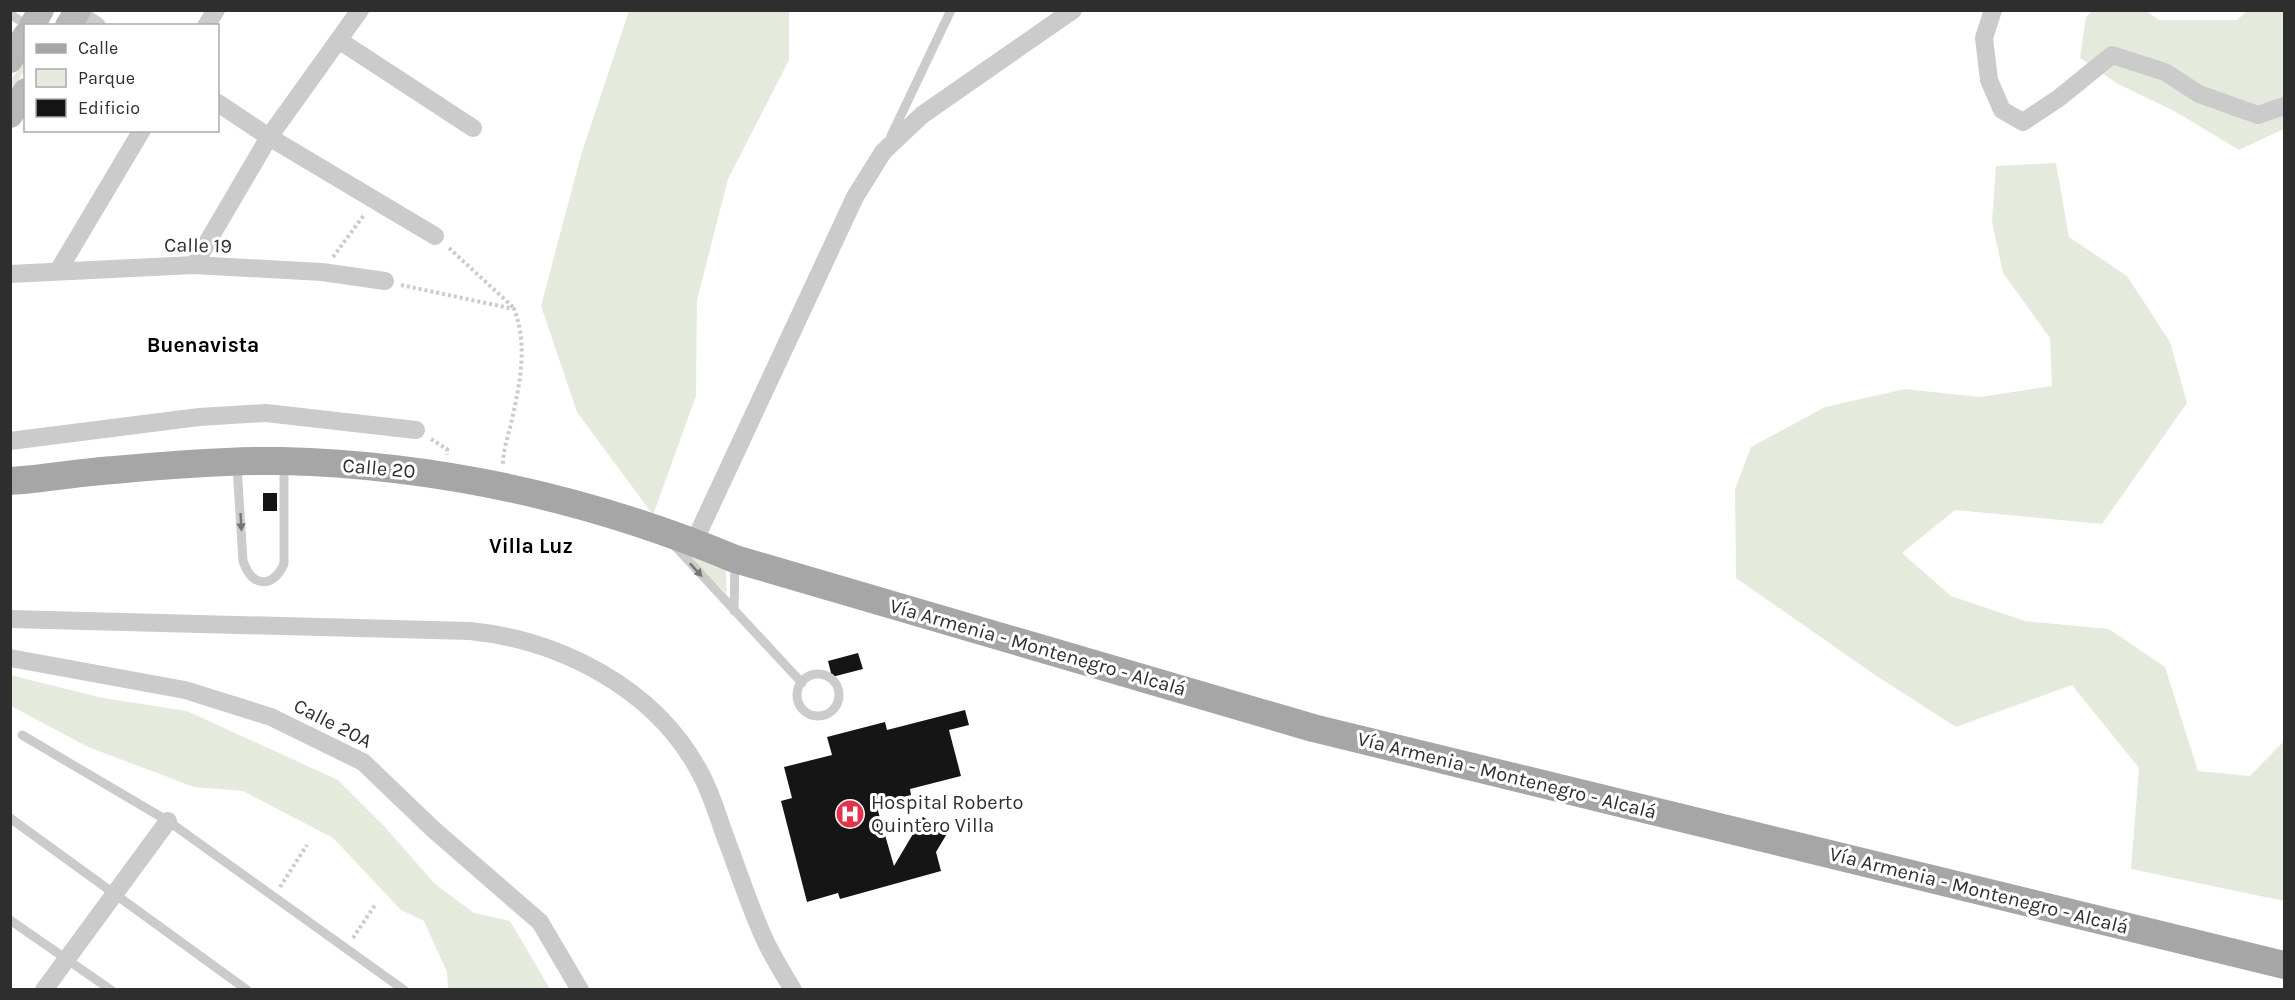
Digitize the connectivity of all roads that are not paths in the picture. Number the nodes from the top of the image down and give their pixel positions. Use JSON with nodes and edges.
{"nodes":[{"id":1,"x":41,"y":10,"type":"edge"},
{"id":2,"x":216,"y":10,"type":"edge"},
{"id":3,"x":360,"y":10,"type":"edge"},
{"id":4,"x":951,"y":10,"type":"edge"},
{"id":5,"x":1073,"y":10,"type":"edge"},
{"id":6,"x":1993,"y":10,"type":"edge"},
{"id":7,"x":10,"y":14,"type":"edge"},
{"id":8,"x":27,"y":24,"type":"edge"},
{"id":9,"x":31,"y":24,"type":"edge"},
{"id":10,"x":207,"y":24,"type":"edge"},
{"id":11,"x":24,"y":38,"type":"edge"},
{"id":12,"x":340,"y":41,"type":"junction"},
{"id":13,"x":10,"y":60,"type":"edge"},
{"id":14,"x":24,"y":95,"type":"edge"},
{"id":15,"x":219,"y":104,"type":"edge"},
{"id":16,"x":2284,"y":106,"type":"edge"},
{"id":17,"x":10,"y":115,"type":"edge"},
{"id":18,"x":473,"y":128,"type":"dead end"},
{"id":19,"x":141,"y":132,"type":"edge"},
{"id":20,"x":269,"y":137,"type":"junction"},
{"id":21,"x":883,"y":152,"type":"junction"},
{"id":22,"x":435,"y":236,"type":"road end"},
{"id":23,"x":194,"y":266,"type":"junction"},
{"id":24,"x":58,"y":271,"type":"junction"},
{"id":25,"x":10,"y":274,"type":"edge"},
{"id":26,"x":385,"y":281,"type":"road end"},
{"id":27,"x":416,"y":430,"type":"dead end"},
{"id":28,"x":10,"y":441,"type":"edge"},
{"id":29,"x":284,"y":462,"type":"junction"},
{"id":30,"x":237,"y":464,"type":"junction"},
{"id":31,"x":10,"y":481,"type":"edge"},
{"id":32,"x":658,"y":529,"type":"junction"},
{"id":33,"x":694,"y":542,"type":"junction"},
{"id":34,"x":735,"y":559,"type":"junction"},
{"id":35,"x":734,"y":611,"type":"junction"},
{"id":36,"x":10,"y":619,"type":"edge"},
{"id":37,"x":10,"y":657,"type":"edge"},
{"id":38,"x":802,"y":683,"type":"junction"},
{"id":39,"x":22,"y":735,"type":"dead end"},
{"id":40,"x":10,"y":818,"type":"edge"},
{"id":41,"x":168,"y":821,"type":"junction"},
{"id":42,"x":114,"y":893,"type":"junction"},
{"id":43,"x":10,"y":920,"type":"edge"},
{"id":44,"x":65,"y":960,"type":"junction"},
{"id":45,"x":2284,"y":965,"type":"edge"},
{"id":46,"x":44,"y":990,"type":"edge"},
{"id":47,"x":111,"y":990,"type":"edge"},
{"id":48,"x":247,"y":990,"type":"edge"},
{"id":49,"x":404,"y":990,"type":"edge"},
{"id":50,"x":580,"y":990,"type":"edge"},
{"id":51,"x":793,"y":990,"type":"edge"}],
"edges":[{"from":1,"to":9,"type":"main road"},
{"from":2,"to":10,"type":"street"},
{"from":3,"to":12,"type":"street"},
{"from":4,"to":21,"type":"lane"},
{"from":5,"to":21,"type":"street"},
{"from":6,"to":16,"type":"street"},
{"from":7,"to":8,"type":"lane"},
{"from":11,"to":13,"type":"main road"},
{"from":12,"to":18,"type":"street"},
{"from":12,"to":20,"type":"street"},
{"from":14,"to":17,"type":"main road"},
{"from":15,"to":20,"type":"street"},
{"from":19,"to":24,"type":"street"},
{"from":20,"to":22,"type":"street"},
{"from":20,"to":23,"type":"street"},
{"from":21,"to":33,"type":"street"},
{"from":23,"to":24,"type":"street","name":"Calle 19"},
{"from":23,"to":26,"type":"street","name":"Calle 19"},
{"from":24,"to":25,"type":"street","name":"Calle 19"},
{"from":27,"to":28,"type":"street"},
{"from":29,"to":30,"type":"main road","name":"Calle 20"},
{"from":30,"to":29,"type":"lane","one_way":true},
{"from":29,"to":32,"type":"main road","name":"Calle 20"},
{"from":30,"to":31,"type":"main road","name":"Calle 20"},
{"from":32,"to":33,"type":"main road","name":"Calle 20"},
{"from":32,"to":35,"type":"lane","one_way":true},
{"from":33,"to":34,"type":"main road","name":"Calle 20"},
{"from":34,"to":35,"type":"lane"},
{"from":34,"to":45,"type":"main road","name":"Vía Armenia - Montenegro - Alcalá"},
{"from":35,"to":38,"type":"lane"},
{"from":36,"to":51,"type":"street"},
{"from":37,"to":50,"type":"street","name":"Calle 20A"},
{"from":38,"to":38,"type":"lane"},
{"from":39,"to":41,"type":"lane"},
{"from":40,"to":42,"type":"lane"},
{"from":41,"to":42,"type":"street"},
{"from":41,"to":49,"type":"lane"},
{"from":42,"to":44,"type":"street"},
{"from":42,"to":48,"type":"lane"},
{"from":43,"to":44,"type":"lane"},
{"from":44,"to":46,"type":"street"},
{"from":44,"to":47,"type":"lane"}]}
